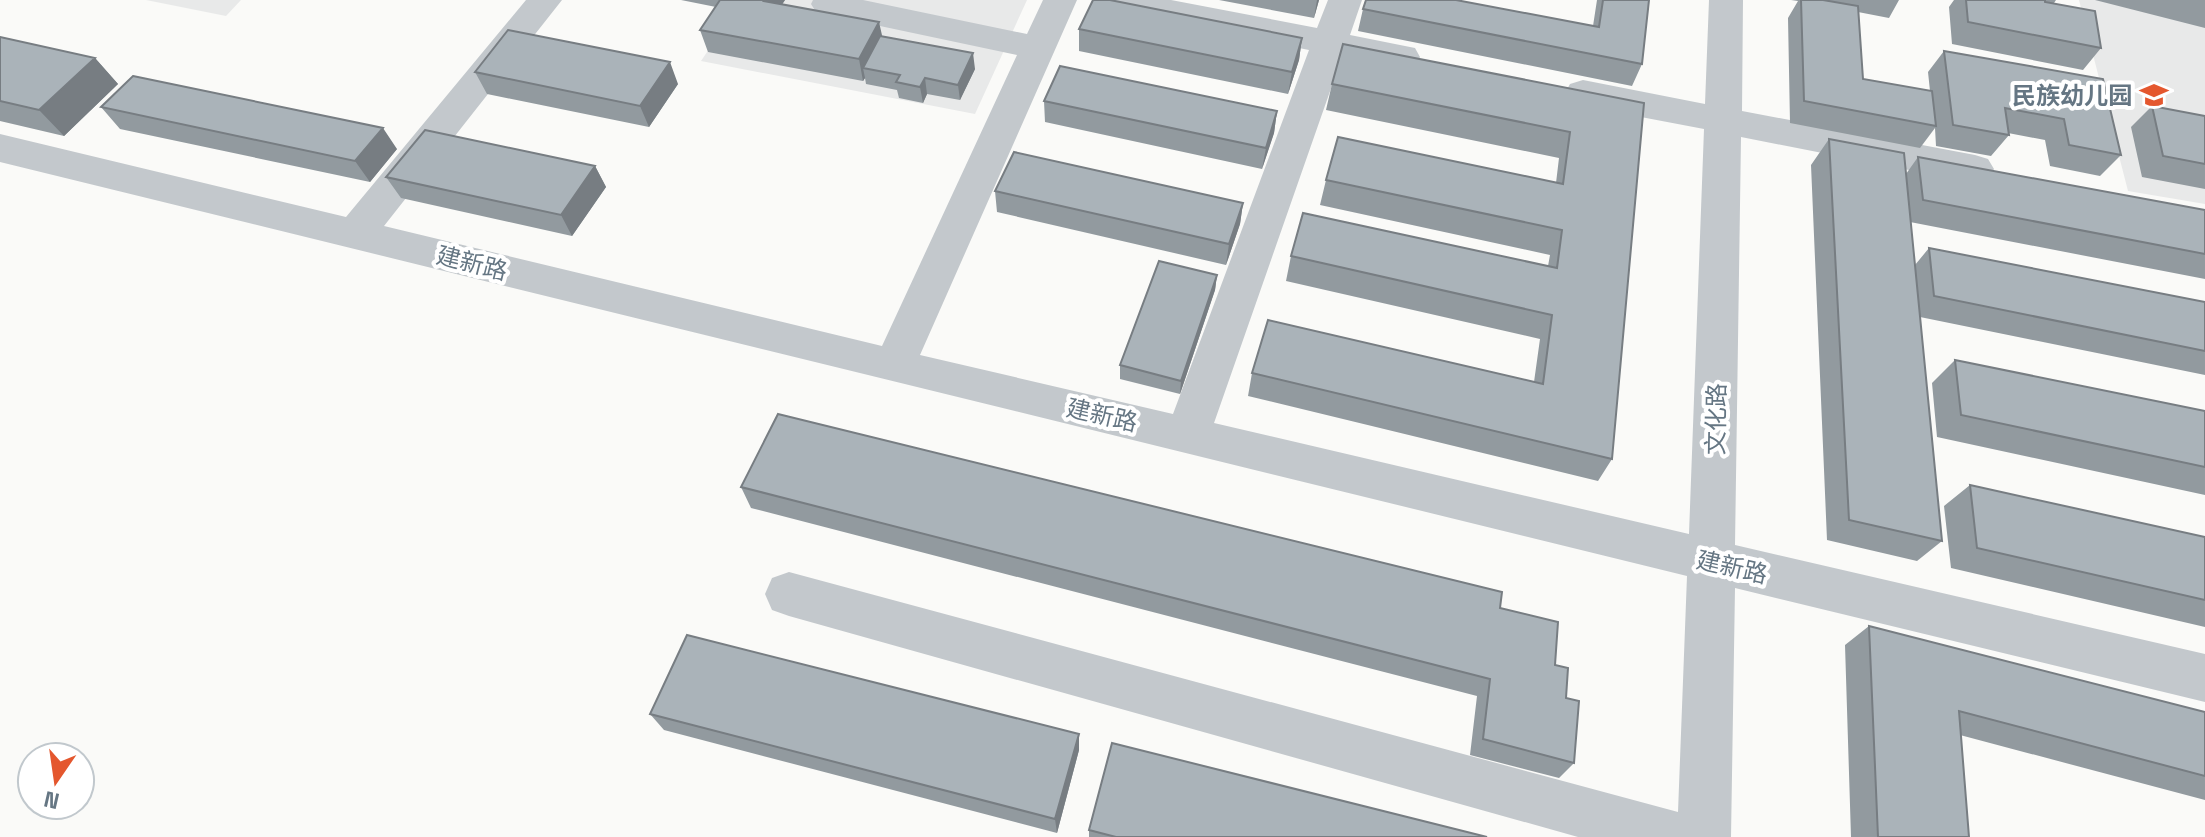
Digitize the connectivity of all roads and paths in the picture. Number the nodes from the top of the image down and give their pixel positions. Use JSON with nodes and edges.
{"nodes":[{"id":1,"x":545,"y":0,"type":"edge"},
{"id":2,"x":1060,"y":0,"type":"edge"},
{"id":3,"x":1114,"y":0,"type":"edge"},
{"id":4,"x":1345,"y":0,"type":"edge"},
{"id":5,"x":1726,"y":0,"type":"edge"},
{"id":6,"x":828,"y":4,"type":"dead end"},
{"id":7,"x":1330,"y":43,"type":"junction"},
{"id":8,"x":1039,"y":48,"type":"junction"},
{"id":9,"x":1436,"y":64,"type":"edge"},
{"id":10,"x":1557,"y":88,"type":"edge"},
{"id":11,"x":1723,"y":121,"type":"junction"},
{"id":12,"x":0,"y":148,"type":"edge"},
{"id":13,"x":2003,"y":175,"type":"edge"},
{"id":14,"x":355,"y":234,"type":"junction"},
{"id":15,"x":894,"y":366,"type":"junction"},
{"id":16,"x":1187,"y":436,"type":"junction"},
{"id":17,"x":1713,"y":563,"type":"junction"},
{"id":18,"x":789,"y":594,"type":"dead end"},
{"id":19,"x":2205,"y":678,"type":"edge"},
{"id":20,"x":1674,"y":837,"type":"edge"},
{"id":21,"x":1704,"y":837,"type":"edge"}],
"edges":[{"from":1,"to":14,"type":"street"},
{"from":2,"to":8,"type":"street"},
{"from":3,"to":7,"type":"street"},
{"from":4,"to":7,"type":"street"},
{"from":5,"to":11,"type":"street","name":"文化路"},
{"from":6,"to":8,"type":"street"},
{"from":7,"to":9,"type":"street"},
{"from":7,"to":16,"type":"street"},
{"from":8,"to":15,"type":"street"},
{"from":10,"to":11,"type":"street"},
{"from":11,"to":13,"type":"street"},
{"from":11,"to":17,"type":"street","name":"文化路"},
{"from":12,"to":14,"type":"street","name":"建新路"},
{"from":14,"to":15,"type":"street","name":"建新路"},
{"from":15,"to":16,"type":"street","name":"建新路"},
{"from":16,"to":17,"type":"street","name":"建新路"},
{"from":17,"to":19,"type":"street","name":"建新路"},
{"from":17,"to":21,"type":"street","name":"文化路"},
{"from":18,"to":20,"type":"street"}]}
